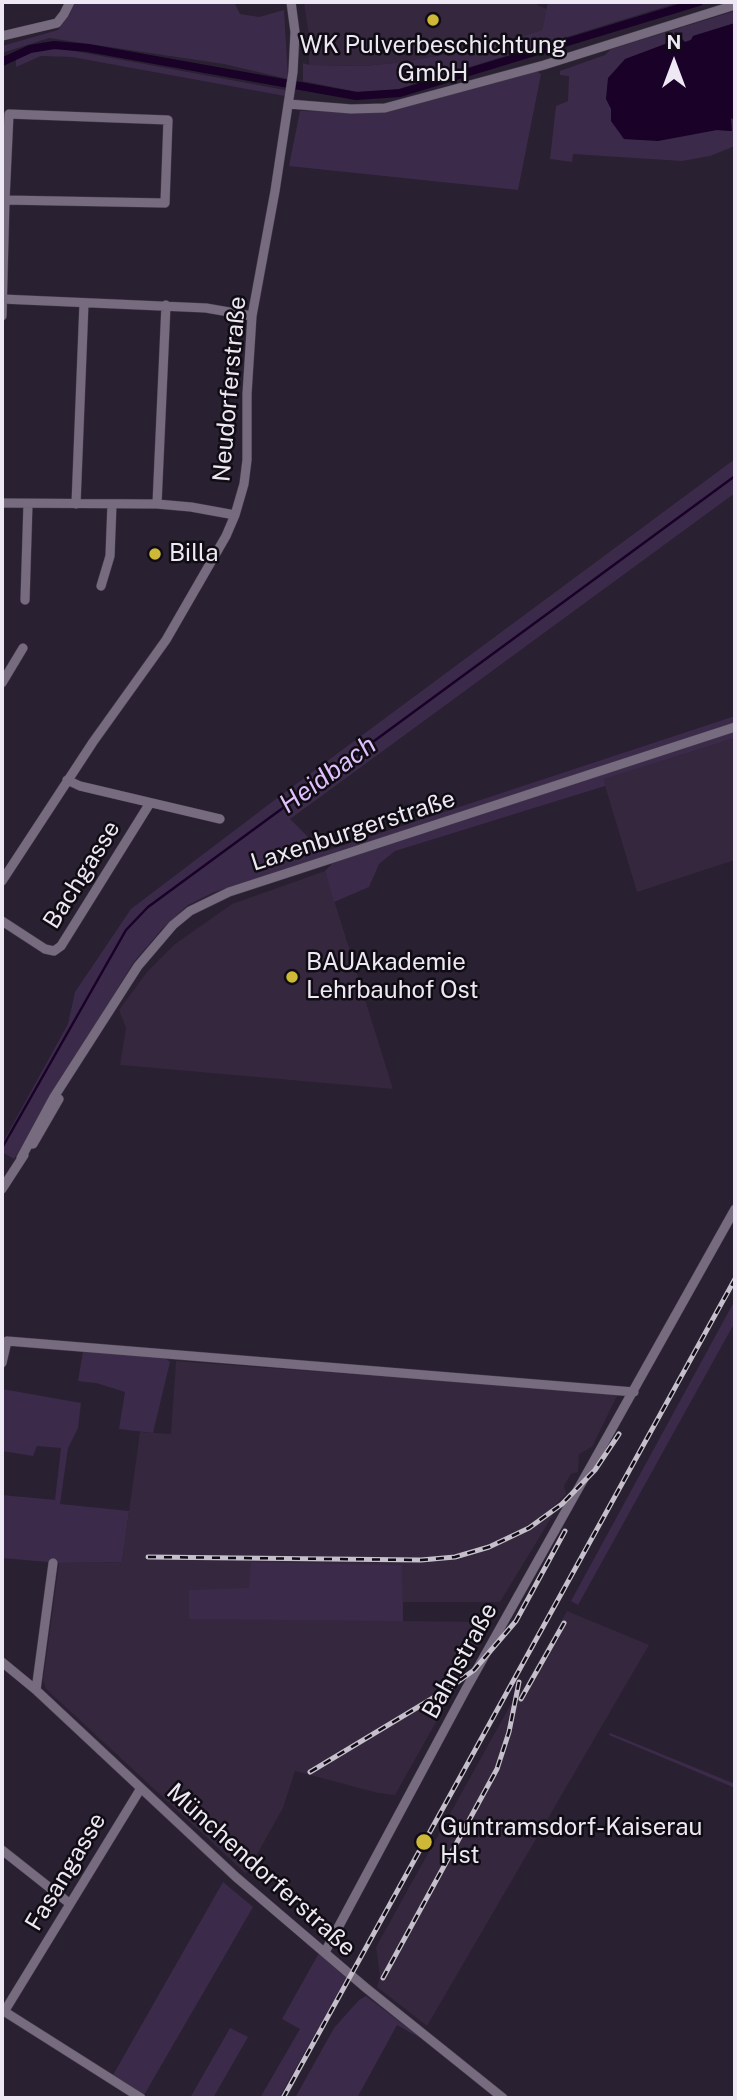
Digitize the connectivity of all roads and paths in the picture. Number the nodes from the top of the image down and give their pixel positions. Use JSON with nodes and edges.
{"nodes":[{"id":1,"x":69,"y":2,"type":"edge"},
{"id":2,"x":291,"y":2,"type":"edge"},
{"id":3,"x":735,"y":5,"type":"edge"},
{"id":4,"x":2,"y":36,"type":"edge"},
{"id":5,"x":289,"y":101,"type":"junction"},
{"id":6,"x":5,"y":200,"type":"junction"},
{"id":7,"x":2,"y":283,"type":"edge"},
{"id":8,"x":2,"y":299,"type":"edge"},
{"id":9,"x":84,"y":303,"type":"junction"},
{"id":10,"x":166,"y":305,"type":"junction"},
{"id":11,"x":2,"y":316,"type":"edge"},
{"id":12,"x":252,"y":316,"type":"junction"},
{"id":13,"x":2,"y":503,"type":"edge"},
{"id":14,"x":28,"y":504,"type":"junction"},
{"id":15,"x":76,"y":504,"type":"junction"},
{"id":16,"x":111,"y":504,"type":"junction"},
{"id":17,"x":157,"y":504,"type":"junction"},
{"id":18,"x":235,"y":515,"type":"junction"},
{"id":19,"x":101,"y":586,"type":"dead end"},
{"id":20,"x":25,"y":600,"type":"dead end"},
{"id":21,"x":23,"y":648,"type":"dead end"},
{"id":22,"x":2,"y":683,"type":"edge"},
{"id":23,"x":735,"y":727,"type":"edge"},
{"id":24,"x":67,"y":780,"type":"junction"},
{"id":25,"x":150,"y":803,"type":"junction"},
{"id":26,"x":220,"y":819,"type":"dead end"},
{"id":27,"x":2,"y":881,"type":"edge"},
{"id":28,"x":2,"y":921,"type":"edge"},
{"id":29,"x":2,"y":1189,"type":"edge"},
{"id":30,"x":735,"y":1209,"type":"edge"},
{"id":31,"x":4,"y":1338,"type":"edge"},
{"id":32,"x":2,"y":1363,"type":"edge"},
{"id":33,"x":634,"y":1392,"type":"junction"},
{"id":34,"x":53,"y":1563,"type":"dead end"},
{"id":35,"x":2,"y":1662,"type":"edge"},
{"id":36,"x":36,"y":1690,"type":"junction"},
{"id":37,"x":141,"y":1788,"type":"junction"},
{"id":38,"x":2,"y":1850,"type":"edge"},
{"id":39,"x":68,"y":1903,"type":"junction"},
{"id":40,"x":324,"y":1952,"type":"junction"},
{"id":41,"x":3,"y":2011,"type":"edge"},
{"id":42,"x":141,"y":2098,"type":"edge"},
{"id":43,"x":503,"y":2098,"type":"edge"}],
"edges":[{"from":1,"to":4,"type":"street"},
{"from":2,"to":5,"type":"street","name":"Neudorferstraße"},
{"from":3,"to":5,"type":"street"},
{"from":5,"to":12,"type":"street","name":"Neudorferstraße"},
{"from":6,"to":6,"type":"street"},
{"from":6,"to":7,"type":"street"},
{"from":7,"to":8,"type":"street"},
{"from":8,"to":9,"type":"street"},
{"from":8,"to":11,"type":"street"},
{"from":9,"to":10,"type":"street"},
{"from":9,"to":15,"type":"street"},
{"from":10,"to":12,"type":"street"},
{"from":10,"to":17,"type":"street"},
{"from":12,"to":18,"type":"street","name":"Neudorferstraße"},
{"from":13,"to":14,"type":"street"},
{"from":14,"to":15,"type":"street"},
{"from":14,"to":20,"type":"street"},
{"from":15,"to":16,"type":"street"},
{"from":16,"to":17,"type":"street"},
{"from":16,"to":19,"type":"street"},
{"from":17,"to":18,"type":"street"},
{"from":18,"to":24,"type":"street","name":"Neudorferstraße"},
{"from":21,"to":22,"type":"street"},
{"from":23,"to":29,"type":"street","name":"Laxenburgerstraße"},
{"from":24,"to":25,"type":"street","name":"Bachgasse"},
{"from":24,"to":27,"type":"street","name":"Neudorferstraße"},
{"from":25,"to":26,"type":"street","name":"Bachgasse"},
{"from":25,"to":28,"type":"street","name":"Bachgasse"},
{"from":30,"to":33,"type":"street","name":"Bahnstraße"},
{"from":31,"to":32,"type":"street"},
{"from":31,"to":33,"type":"street"},
{"from":33,"to":40,"type":"street","name":"Bahnstraße"},
{"from":34,"to":36,"type":"street"},
{"from":35,"to":36,"type":"street","name":"Münchendorferstraße"},
{"from":36,"to":37,"type":"street","name":"Münchendorferstraße"},
{"from":37,"to":39,"type":"street","name":"Fasangasse"},
{"from":37,"to":40,"type":"street","name":"Münchendorferstraße"},
{"from":38,"to":39,"type":"street"},
{"from":39,"to":41,"type":"street","name":"Fasangasse"},
{"from":40,"to":43,"type":"street","name":"Münchendorferstraße"},
{"from":41,"to":42,"type":"street"}]}
